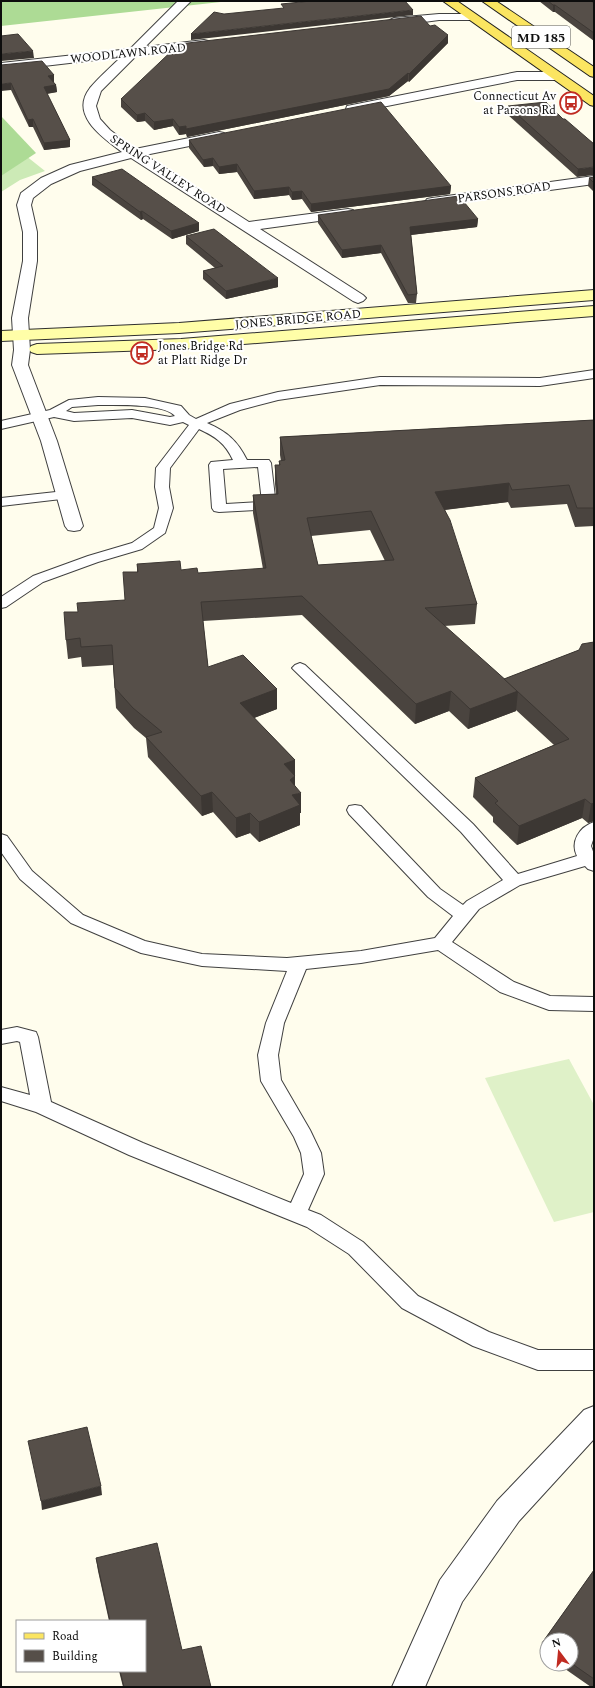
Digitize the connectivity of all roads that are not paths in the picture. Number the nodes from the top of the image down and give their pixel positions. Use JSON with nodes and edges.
{"nodes":[{"id":1,"x":185,"y":1,"type":"edge"},
{"id":2,"x":449,"y":1,"type":"edge"},
{"id":3,"x":488,"y":1,"type":"edge"},
{"id":4,"x":470,"y":17,"type":"junction"},
{"id":5,"x":384,"y":24,"type":"edge"},
{"id":6,"x":219,"y":43,"type":"edge"},
{"id":7,"x":132,"y":52,"type":"junction"},
{"id":8,"x":1,"y":67,"type":"edge"},
{"id":9,"x":594,"y":73,"type":"edge"},
{"id":10,"x":555,"y":76,"type":"junction"},
{"id":11,"x":594,"y":102,"type":"edge"},
{"id":12,"x":337,"y":112,"type":"edge"},
{"id":13,"x":235,"y":133,"type":"edge"},
{"id":14,"x":133,"y":153,"type":"junction"},
{"id":15,"x":594,"y":180,"type":"edge"},
{"id":16,"x":421,"y":203,"type":"edge"},
{"id":17,"x":358,"y":212,"type":"edge"},
{"id":18,"x":248,"y":226,"type":"junction"},
{"id":19,"x":594,"y":295,"type":"edge"},
{"id":20,"x":358,"y":298,"type":"dead end"},
{"id":21,"x":594,"y":310,"type":"edge"},
{"id":22,"x":1,"y":336,"type":"edge"},
{"id":23,"x":21,"y":343,"type":"junction"},
{"id":24,"x":1,"y":350,"type":"edge"},
{"id":25,"x":594,"y":374,"type":"edge"},
{"id":26,"x":47,"y":415,"type":"junction"},
{"id":27,"x":197,"y":423,"type":"junction"},
{"id":28,"x":1,"y":425,"type":"edge"},
{"id":29,"x":242,"y":464,"type":"junction"},
{"id":30,"x":65,"y":495,"type":"junction"},
{"id":31,"x":1,"y":502,"type":"edge"},
{"id":32,"x":74,"y":526,"type":"dead end"},
{"id":33,"x":1,"y":604,"type":"edge"},
{"id":34,"x":300,"y":668,"type":"dead end"},
{"id":35,"x":355,"y":810,"type":"dead end"},
{"id":36,"x":594,"y":828,"type":"edge"},
{"id":37,"x":1,"y":840,"type":"edge"},
{"id":38,"x":591,"y":862,"type":"edge"},
{"id":39,"x":514,"y":881,"type":"junction"},
{"id":40,"x":465,"y":916,"type":"junction"},
{"id":41,"x":441,"y":943,"type":"junction"},
{"id":42,"x":299,"y":964,"type":"junction"},
{"id":43,"x":594,"y":1004,"type":"edge"},
{"id":44,"x":1,"y":1037,"type":"edge"},
{"id":45,"x":1,"y":1094,"type":"edge"},
{"id":46,"x":42,"y":1106,"type":"junction"},
{"id":47,"x":295,"y":1214,"type":"junction"},
{"id":48,"x":594,"y":1360,"type":"edge"},
{"id":49,"x":594,"y":1419,"type":"edge"},
{"id":50,"x":408,"y":1687,"type":"edge"}],
"edges":[{"from":1,"to":7,"type":"street","name":"SPRING VALLEY ROAD"},
{"from":2,"to":4,"type":"main road","number":"MD 185"},
{"from":3,"to":9,"type":"main road","number":"MD 185"},
{"from":4,"to":5,"type":"street"},
{"from":4,"to":10,"type":"main road","number":"MD 185"},
{"from":6,"to":7,"type":"street","name":"WOODLAWN ROAD"},
{"from":7,"to":8,"type":"street","name":"WOODLAWN ROAD"},
{"from":7,"to":14,"type":"street","name":"SPRING VALLEY ROAD"},
{"from":10,"to":11,"type":"main road","number":"MD 185"},
{"from":10,"to":12,"type":"street"},
{"from":13,"to":14,"type":"street"},
{"from":14,"to":18,"type":"street","name":"SPRING VALLEY ROAD"},
{"from":14,"to":23,"type":"street"},
{"from":15,"to":16,"type":"street","name":"PARSONS ROAD"},
{"from":17,"to":18,"type":"street"},
{"from":18,"to":20,"type":"street","name":"SPRING VALLEY ROAD"},
{"from":19,"to":23,"type":"main road","name":"JONES BRIDGE ROAD"},
{"from":21,"to":23,"type":"main road","name":"JONES BRIDGE ROAD"},
{"from":22,"to":23,"type":"main road","name":"JONES BRIDGE ROAD"},
{"from":23,"to":24,"type":"main road","name":"JONES BRIDGE ROAD"},
{"from":23,"to":26,"type":"street"},
{"from":25,"to":27,"type":"lane"},
{"from":26,"to":27,"type":"lane"},
{"from":26,"to":28,"type":"lane"},
{"from":26,"to":30,"type":"street"},
{"from":27,"to":29,"type":"lane"},
{"from":27,"to":33,"type":"lane"},
{"from":29,"to":29,"type":"lane"},
{"from":30,"to":31,"type":"lane"},
{"from":30,"to":32,"type":"street"},
{"from":34,"to":39,"type":"lane"},
{"from":35,"to":40,"type":"lane"},
{"from":36,"to":38,"type":"lane"},
{"from":37,"to":42,"type":"lane"},
{"from":38,"to":39,"type":"lane"},
{"from":39,"to":40,"type":"lane"},
{"from":40,"to":41,"type":"lane"},
{"from":41,"to":42,"type":"lane"},
{"from":41,"to":43,"type":"lane"},
{"from":42,"to":47,"type":"lane"},
{"from":44,"to":46,"type":"lane"},
{"from":45,"to":46,"type":"lane"},
{"from":46,"to":47,"type":"lane"},
{"from":47,"to":48,"type":"lane"},
{"from":49,"to":50,"type":"street"}]}
